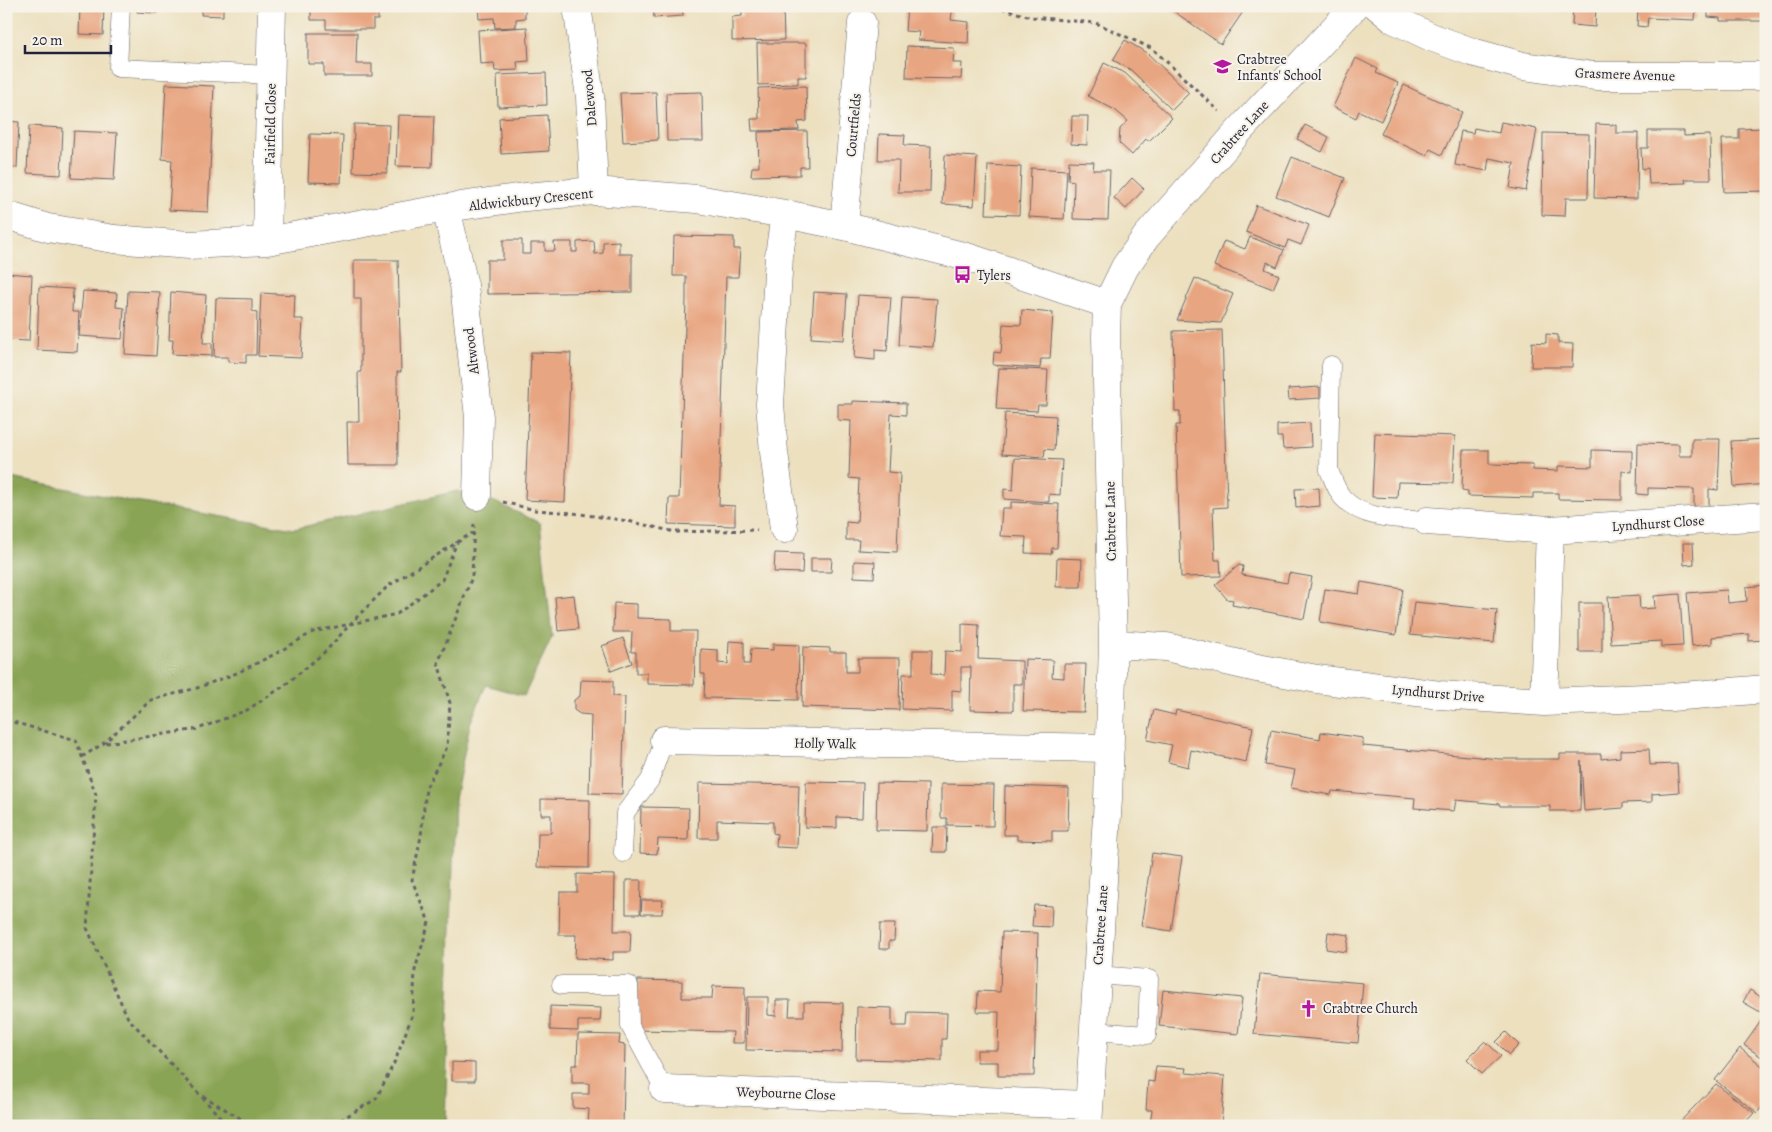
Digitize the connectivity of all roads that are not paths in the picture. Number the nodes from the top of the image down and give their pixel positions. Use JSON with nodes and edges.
{"nodes":[{"id":1,"x":121,"y":6,"type":"edge"},
{"id":2,"x":272,"y":6,"type":"edge"},
{"id":3,"x":576,"y":6,"type":"edge"},
{"id":4,"x":1355,"y":6,"type":"edge"},
{"id":5,"x":1377,"y":6,"type":"edge"},
{"id":6,"x":862,"y":23,"type":"dead end"},
{"id":7,"x":271,"y":75,"type":"junction"},
{"id":8,"x":1766,"y":76,"type":"edge"},
{"id":9,"x":594,"y":191,"type":"junction"},
{"id":10,"x":446,"y":208,"type":"junction"},
{"id":11,"x":785,"y":214,"type":"junction"},
{"id":12,"x":6,"y":215,"type":"edge"},
{"id":13,"x":844,"y":226,"type":"junction"},
{"id":14,"x":267,"y":241,"type":"junction"},
{"id":15,"x":1107,"y":304,"type":"junction"},
{"id":16,"x":1331,"y":365,"type":"dead end"},
{"id":17,"x":477,"y":496,"type":"road end"},
{"id":18,"x":1766,"y":516,"type":"edge"},
{"id":19,"x":1427,"y":521,"type":"joint"},
{"id":20,"x":784,"y":529,"type":"road end"},
{"id":21,"x":1550,"y":530,"type":"junction"},
{"id":22,"x":1113,"y":644,"type":"junction"},
{"id":23,"x":1766,"y":689,"type":"edge"},
{"id":24,"x":1544,"y":702,"type":"junction"},
{"id":25,"x":664,"y":740,"type":"joint"},
{"id":26,"x":1110,"y":748,"type":"junction"},
{"id":27,"x":623,"y":853,"type":"dead end"},
{"id":28,"x":1096,"y":975,"type":"junction"},
{"id":29,"x":561,"y":985,"type":"dead end"},
{"id":30,"x":1093,"y":1031,"type":"junction"},
{"id":31,"x":664,"y":1089,"type":"joint"},
{"id":32,"x":1088,"y":1115,"type":"edge"}],
"edges":[{"from":1,"to":7,"type":"lane"},
{"from":2,"to":7,"type":"street","name":"Fairfield Close"},
{"from":3,"to":9,"type":"street","name":"Dalewood"},
{"from":4,"to":15,"type":"street","name":"Crabtree Lane"},
{"from":5,"to":8,"type":"street","name":"Grasmere Avenue"},
{"from":6,"to":13,"type":"street","name":"Courtfields"},
{"from":7,"to":14,"type":"street","name":"Fairfield Close"},
{"from":9,"to":10,"type":"street","name":"Aldwickbury Crescent"},
{"from":9,"to":11,"type":"street","name":"Aldwickbury Crescent"},
{"from":10,"to":14,"type":"street","name":"Aldwickbury Crescent"},
{"from":10,"to":17,"type":"street","name":"Altwood"},
{"from":11,"to":13,"type":"street","name":"Aldwickbury Crescent"},
{"from":11,"to":20,"type":"street"},
{"from":12,"to":14,"type":"street","name":"Aldwickbury Crescent"},
{"from":13,"to":15,"type":"street","name":"Aldwickbury Crescent"},
{"from":15,"to":22,"type":"street","name":"Crabtree Lane"},
{"from":16,"to":19,"type":"lane"},
{"from":18,"to":21,"type":"street","name":"Lyndhurst Close"},
{"from":19,"to":21,"type":"street","name":"Lyndhurst Close"},
{"from":21,"to":24,"type":"street"},
{"from":22,"to":24,"type":"street","name":"Lyndhurst Drive"},
{"from":22,"to":26,"type":"street","name":"Crabtree Lane"},
{"from":23,"to":24,"type":"street","name":"Lyndhurst Drive"},
{"from":25,"to":26,"type":"street","name":"Holly Walk"},
{"from":25,"to":27,"type":"lane","name":"Holly Walk"},
{"from":26,"to":28,"type":"street","name":"Crabtree Lane"},
{"from":28,"to":30,"type":"street","name":"Crabtree Lane"},
{"from":28,"to":30,"type":"lane"},
{"from":29,"to":31,"type":"lane","name":"Weybourne Close"},
{"from":30,"to":32,"type":"street","name":"Crabtree Lane"},
{"from":31,"to":32,"type":"street","name":"Weybourne Close"}]}
